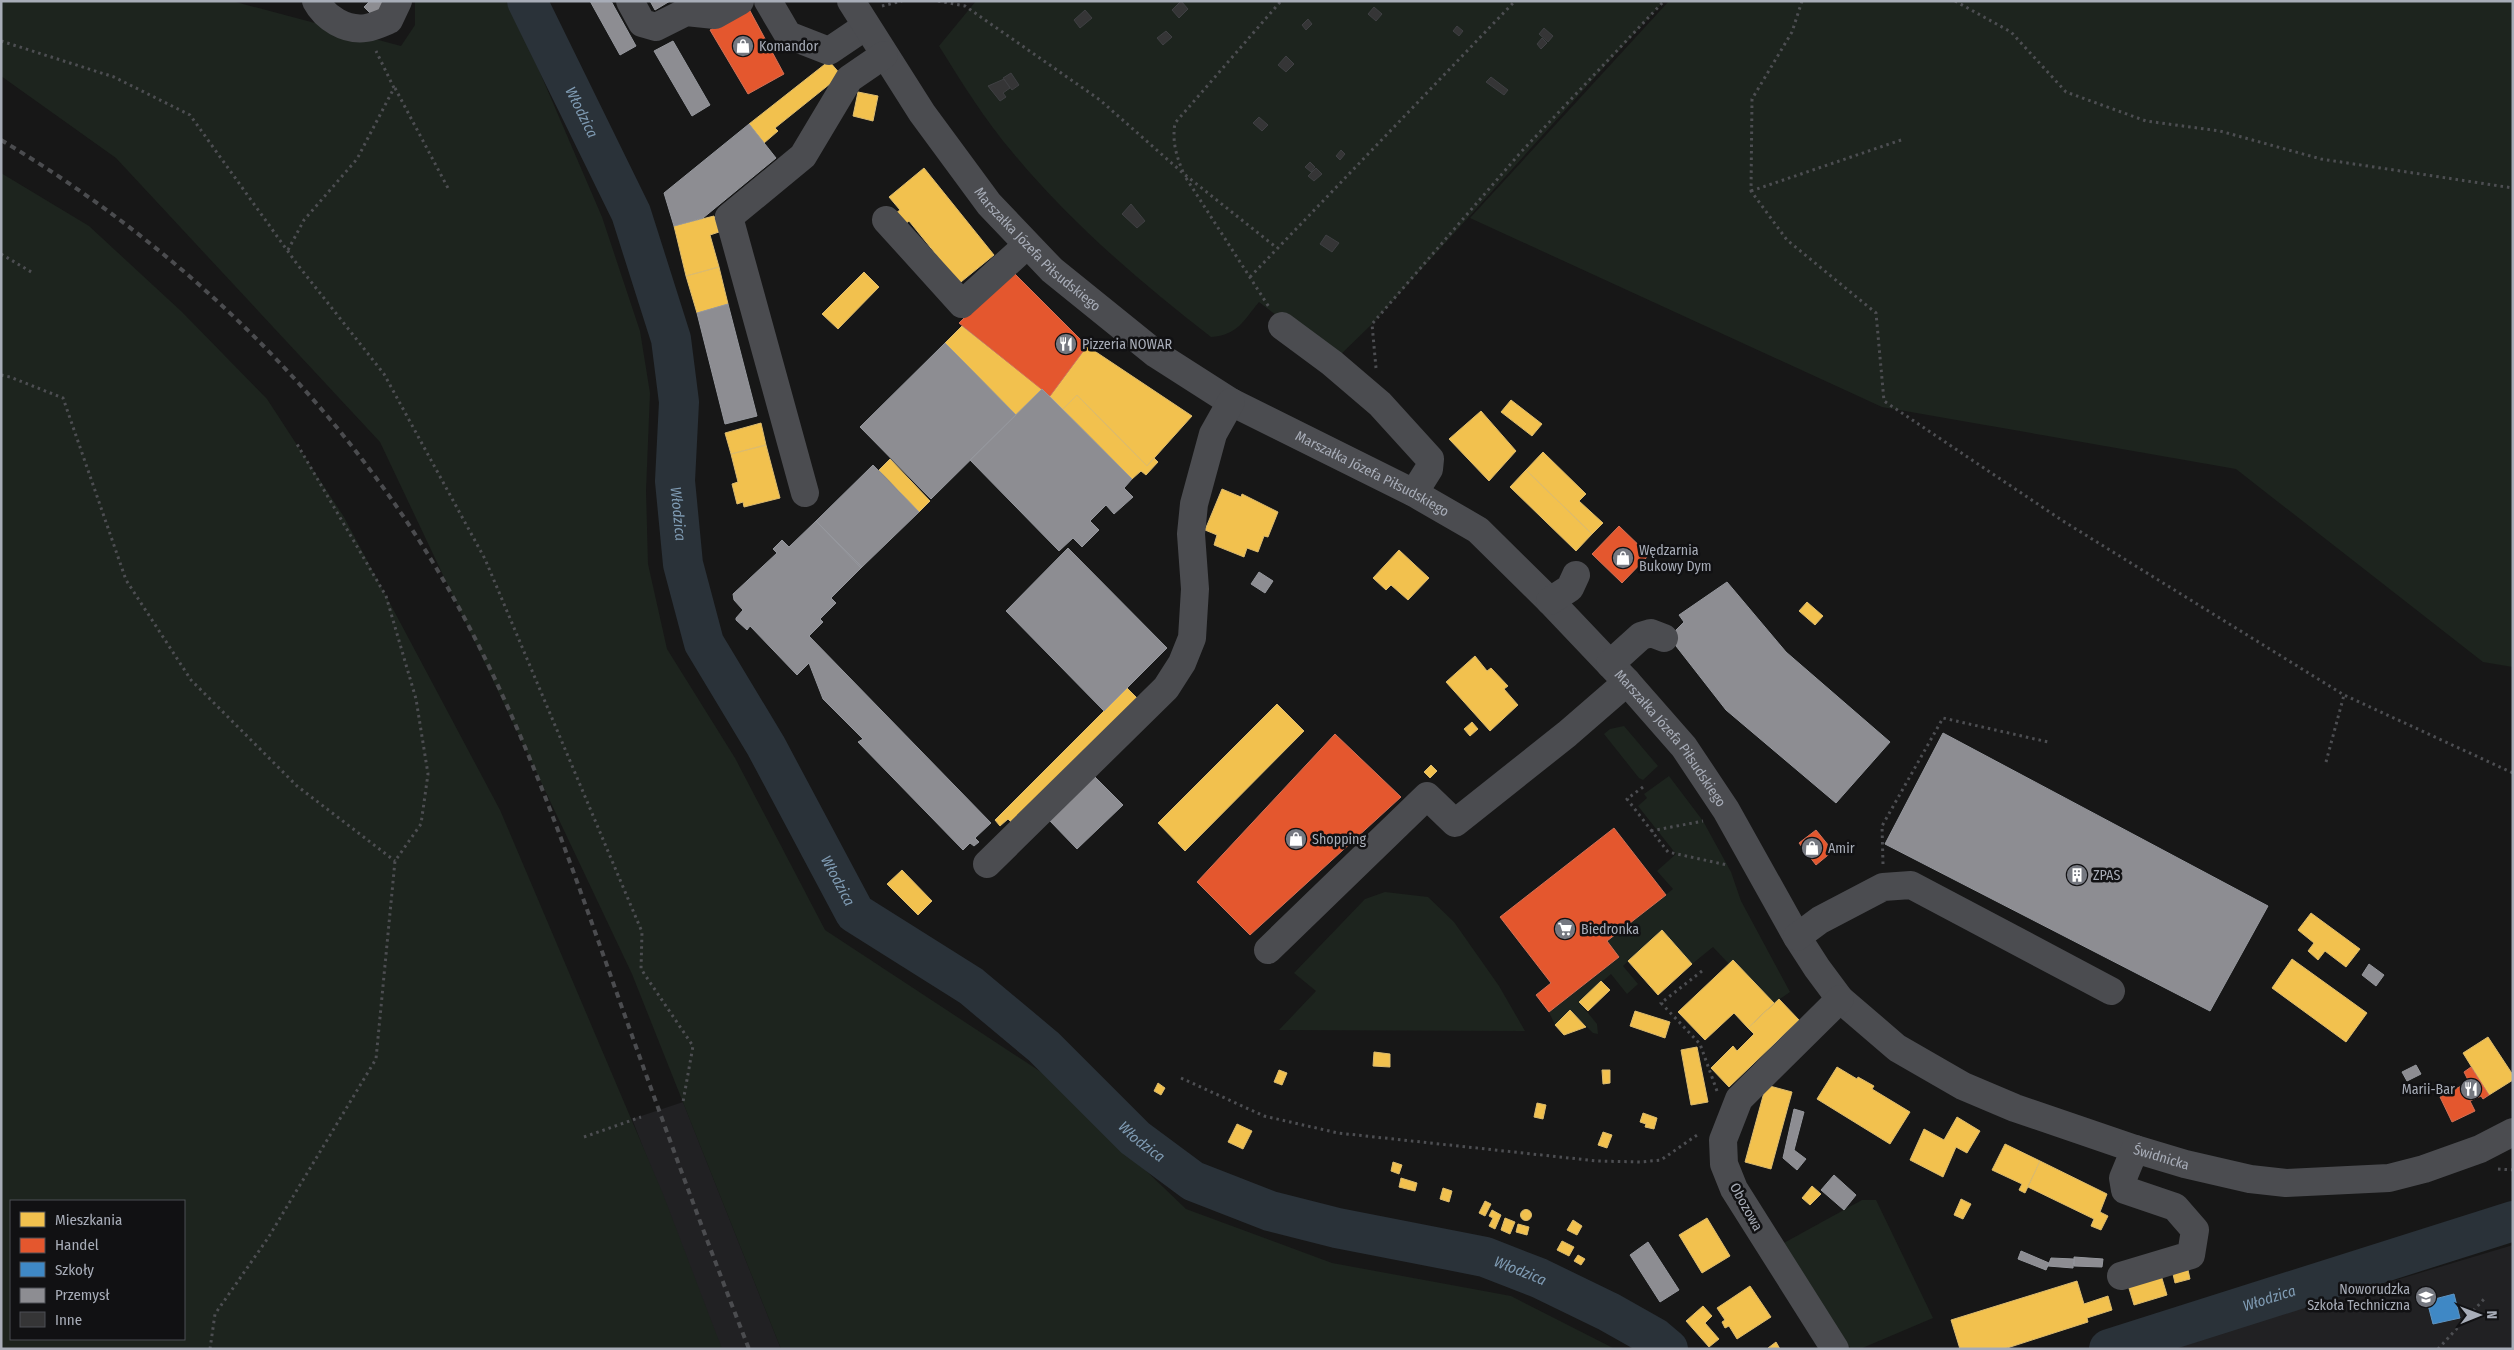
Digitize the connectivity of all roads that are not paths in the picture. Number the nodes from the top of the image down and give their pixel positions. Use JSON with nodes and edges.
{"nodes":[{"id":1,"x":316,"y":1,"type":"edge"},
{"id":2,"x":398,"y":1,"type":"edge"},
{"id":3,"x":630,"y":1,"type":"edge"},
{"id":4,"x":740,"y":1,"type":"edge"},
{"id":5,"x":768,"y":1,"type":"edge"},
{"id":6,"x":865,"y":12,"type":"edge"},
{"id":7,"x":884,"y":55,"type":"junction"},
{"id":8,"x":886,"y":220,"type":"dead end"},
{"id":9,"x":1028,"y":245,"type":"junction"},
{"id":10,"x":1282,"y":326,"type":"road end"},
{"id":11,"x":1231,"y":402,"type":"junction"},
{"id":12,"x":805,"y":493,"type":"dead end"},
{"id":13,"x":1414,"y":493,"type":"junction"},
{"id":14,"x":1576,"y":575,"type":"dead end"},
{"id":15,"x":1550,"y":602,"type":"junction"},
{"id":16,"x":1664,"y":638,"type":"dead end"},
{"id":17,"x":1619,"y":673,"type":"junction"},
{"id":18,"x":987,"y":864,"type":"dead end"},
{"id":19,"x":1797,"y":937,"type":"junction"},
{"id":20,"x":1268,"y":950,"type":"dead end"},
{"id":21,"x":2110,"y":991,"type":"dead end"},
{"id":22,"x":1840,"y":999,"type":"junction"},
{"id":23,"x":2513,"y":1132,"type":"edge"},
{"id":24,"x":2135,"y":1149,"type":"junction"},
{"id":25,"x":2121,"y":1276,"type":"dead end"},
{"id":26,"x":1835,"y":1349,"type":"edge"}],
"edges":[{"from":1,"to":2,"type":"street"},
{"from":3,"to":4,"type":"street"},
{"from":5,"to":6,"type":"street"},
{"from":6,"to":7,"type":"street","name":"Marszałka Józefa Piłsudskiego"},
{"from":7,"to":9,"type":"street","name":"Marszałka Józefa Piłsudskiego"},
{"from":7,"to":12,"type":"street"},
{"from":8,"to":9,"type":"street"},
{"from":9,"to":11,"type":"street","name":"Marszałka Józefa Piłsudskiego"},
{"from":10,"to":13,"type":"street"},
{"from":11,"to":13,"type":"street","name":"Marszałka Józefa Piłsudskiego"},
{"from":11,"to":18,"type":"street"},
{"from":13,"to":15,"type":"street","name":"Marszałka Józefa Piłsudskiego"},
{"from":14,"to":15,"type":"street"},
{"from":15,"to":17,"type":"street","name":"Marszałka Józefa Piłsudskiego"},
{"from":16,"to":17,"type":"street"},
{"from":17,"to":19,"type":"street","name":"Marszałka Józefa Piłsudskiego"},
{"from":17,"to":20,"type":"street"},
{"from":19,"to":21,"type":"street"},
{"from":19,"to":22,"type":"street","name":"Marszałka Józefa Piłsudskiego"},
{"from":22,"to":24,"type":"street","name":"Świdnicka"},
{"from":22,"to":26,"type":"street","name":"Obozowa"},
{"from":23,"to":24,"type":"street","name":"Świdnicka"},
{"from":24,"to":25,"type":"street"}]}
